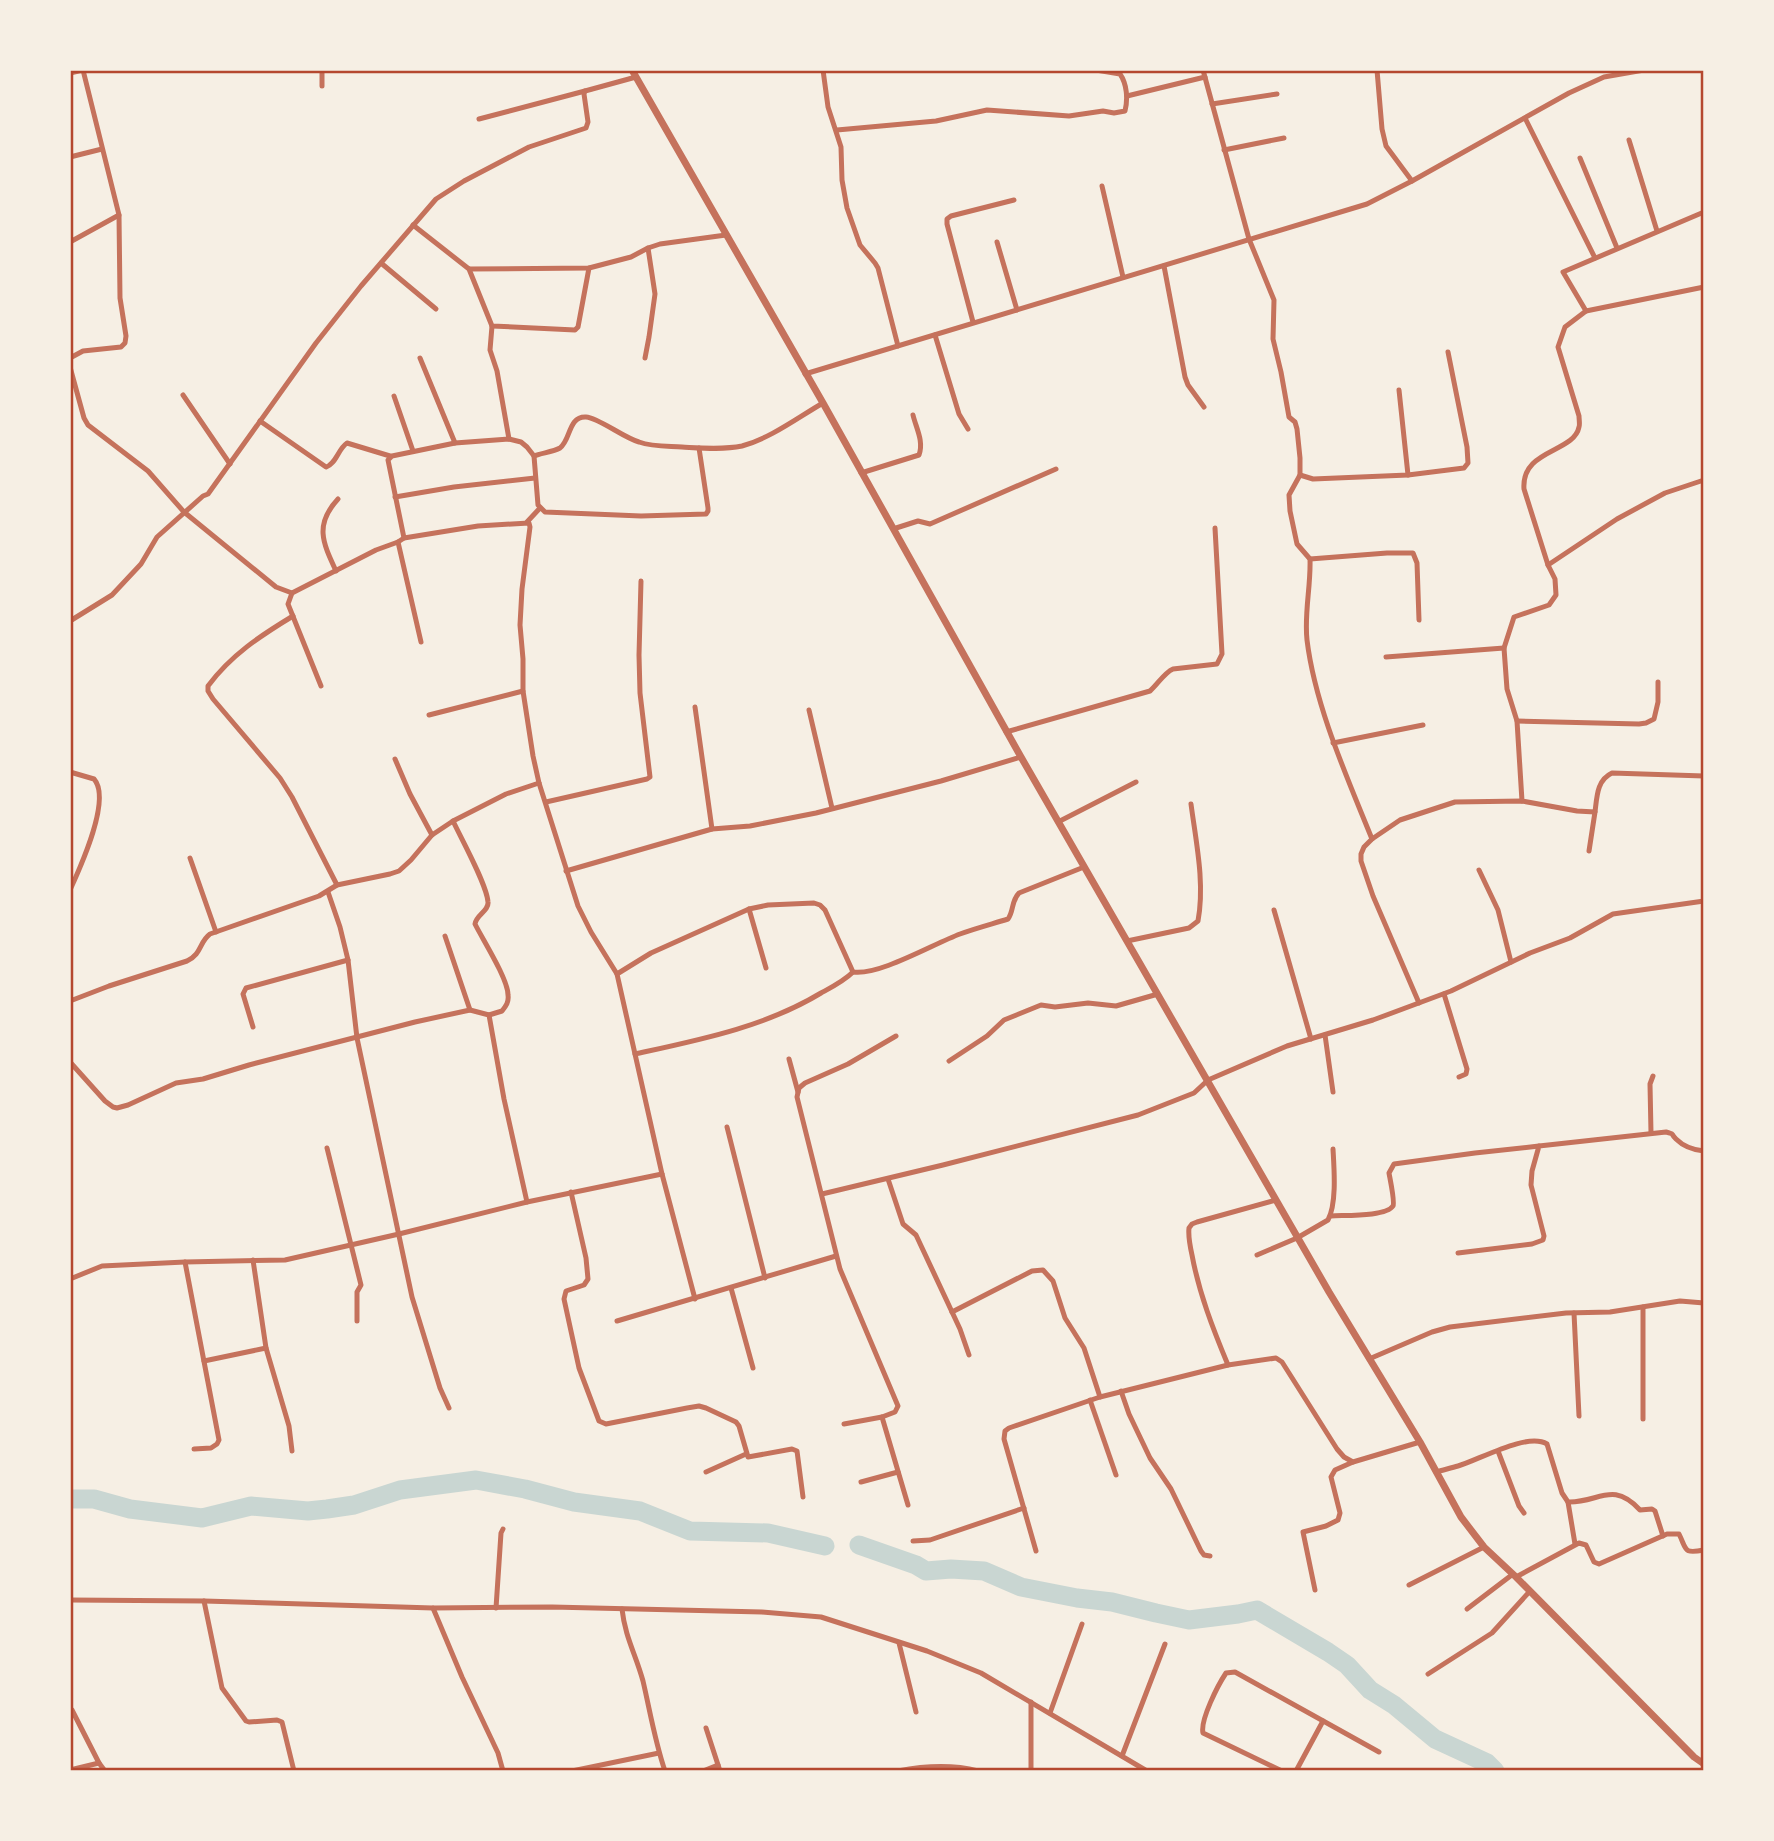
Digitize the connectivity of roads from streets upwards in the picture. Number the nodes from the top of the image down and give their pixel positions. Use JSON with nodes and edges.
{"nodes":[{"id":1,"x":83,"y":70,"type":"edge"},
{"id":2,"x":322,"y":70,"type":"edge"},
{"id":3,"x":823,"y":70,"type":"edge"},
{"id":4,"x":1096,"y":70,"type":"edge"},
{"id":5,"x":1377,"y":70,"type":"edge"},
{"id":6,"x":1644,"y":70,"type":"edge"},
{"id":7,"x":70,"y":73,"type":"edge"},
{"id":8,"x":1603,"y":73,"type":"edge"},
{"id":9,"x":634,"y":74,"type":"edge"},
{"id":10,"x":1204,"y":74,"type":"edge"},
{"id":11,"x":321,"y":86,"type":"dead end"},
{"id":12,"x":585,"y":91,"type":"junction"},
{"id":13,"x":1277,"y":94,"type":"dead end"},
{"id":14,"x":1127,"y":96,"type":"junction"},
{"id":15,"x":1212,"y":104,"type":"junction"},
{"id":16,"x":1525,"y":118,"type":"junction"},
{"id":17,"x":480,"y":119,"type":"dead end"},
{"id":18,"x":837,"y":130,"type":"junction"},
{"id":19,"x":1284,"y":138,"type":"dead end"},
{"id":20,"x":1629,"y":140,"type":"dead end"},
{"id":21,"x":102,"y":149,"type":"junction"},
{"id":22,"x":1224,"y":150,"type":"junction"},
{"id":23,"x":70,"y":158,"type":"edge"},
{"id":24,"x":1580,"y":158,"type":"dead end"},
{"id":25,"x":1412,"y":181,"type":"junction"},
{"id":26,"x":1102,"y":186,"type":"dead end"},
{"id":27,"x":1014,"y":200,"type":"dead end"},
{"id":28,"x":1704,"y":212,"type":"edge"},
{"id":29,"x":119,"y":215,"type":"junction"},
{"id":30,"x":413,"y":225,"type":"junction"},
{"id":31,"x":1657,"y":231,"type":"junction"},
{"id":32,"x":726,"y":235,"type":"junction"},
{"id":33,"x":1249,"y":239,"type":"junction"},
{"id":34,"x":70,"y":242,"type":"edge"},
{"id":35,"x":997,"y":242,"type":"dead end"},
{"id":36,"x":648,"y":248,"type":"junction"},
{"id":37,"x":1618,"y":248,"type":"junction"},
{"id":38,"x":1595,"y":258,"type":"junction"},
{"id":39,"x":381,"y":263,"type":"junction"},
{"id":40,"x":1164,"y":266,"type":"junction"},
{"id":41,"x":589,"y":268,"type":"junction"},
{"id":42,"x":469,"y":269,"type":"junction"},
{"id":43,"x":1123,"y":277,"type":"junction"},
{"id":44,"x":1704,"y":287,"type":"edge"},
{"id":45,"x":436,"y":309,"type":"dead end"},
{"id":46,"x":1017,"y":310,"type":"junction"},
{"id":47,"x":1586,"y":311,"type":"junction"},
{"id":48,"x":974,"y":322,"type":"junction"},
{"id":49,"x":492,"y":326,"type":"junction"},
{"id":50,"x":935,"y":335,"type":"junction"},
{"id":51,"x":898,"y":346,"type":"junction"},
{"id":52,"x":1448,"y":352,"type":"dead end"},
{"id":53,"x":70,"y":358,"type":"edge"},
{"id":54,"x":420,"y":358,"type":"dead end"},
{"id":55,"x":645,"y":358,"type":"dead end"},
{"id":56,"x":70,"y":367,"type":"edge"},
{"id":57,"x":805,"y":374,"type":"junction"},
{"id":58,"x":1399,"y":390,"type":"dead end"},
{"id":59,"x":183,"y":395,"type":"dead end"},
{"id":60,"x":394,"y":396,"type":"dead end"},
{"id":61,"x":823,"y":403,"type":"junction"},
{"id":62,"x":1204,"y":407,"type":"dead end"},
{"id":63,"x":912,"y":415,"type":"dead end"},
{"id":64,"x":260,"y":421,"type":"junction"},
{"id":65,"x":968,"y":429,"type":"dead end"},
{"id":66,"x":509,"y":439,"type":"junction"},
{"id":67,"x":455,"y":443,"type":"junction"},
{"id":68,"x":699,"y":448,"type":"junction"},
{"id":69,"x":413,"y":451,"type":"junction"},
{"id":70,"x":390,"y":456,"type":"junction"},
{"id":71,"x":534,"y":456,"type":"junction"},
{"id":72,"x":230,"y":464,"type":"junction"},
{"id":73,"x":1056,"y":469,"type":"dead end"},
{"id":74,"x":861,"y":473,"type":"junction"},
{"id":75,"x":1300,"y":475,"type":"junction"},
{"id":76,"x":1408,"y":475,"type":"junction"},
{"id":77,"x":535,"y":478,"type":"junction"},
{"id":78,"x":1704,"y":480,"type":"edge"},
{"id":79,"x":395,"y":497,"type":"junction"},
{"id":80,"x":338,"y":499,"type":"dead end"},
{"id":81,"x":540,"y":508,"type":"junction"},
{"id":82,"x":184,"y":513,"type":"junction"},
{"id":83,"x":527,"y":522,"type":"junction"},
{"id":84,"x":1215,"y":528,"type":"dead end"},
{"id":85,"x":892,"y":529,"type":"junction"},
{"id":86,"x":401,"y":540,"type":"junction"},
{"id":87,"x":1310,"y":559,"type":"junction"},
{"id":88,"x":1548,"y":565,"type":"junction"},
{"id":89,"x":336,"y":571,"type":"junction"},
{"id":90,"x":641,"y":581,"type":"dead end"},
{"id":91,"x":292,"y":593,"type":"junction"},
{"id":92,"x":293,"y":616,"type":"junction"},
{"id":93,"x":1419,"y":620,"type":"dead end"},
{"id":94,"x":70,"y":621,"type":"edge"},
{"id":95,"x":421,"y":642,"type":"dead end"},
{"id":96,"x":1504,"y":648,"type":"junction"},
{"id":97,"x":1386,"y":657,"type":"dead end"},
{"id":98,"x":1658,"y":682,"type":"dead end"},
{"id":99,"x":321,"y":686,"type":"dead end"},
{"id":100,"x":523,"y":691,"type":"junction"},
{"id":101,"x":695,"y":707,"type":"dead end"},
{"id":102,"x":809,"y":710,"type":"dead end"},
{"id":103,"x":429,"y":715,"type":"dead end"},
{"id":104,"x":1517,"y":721,"type":"junction"},
{"id":105,"x":1423,"y":725,"type":"dead end"},
{"id":106,"x":1006,"y":732,"type":"junction"},
{"id":107,"x":1334,"y":743,"type":"junction"},
{"id":108,"x":1021,"y":757,"type":"junction"},
{"id":109,"x":395,"y":759,"type":"dead end"},
{"id":110,"x":70,"y":772,"type":"edge"},
{"id":111,"x":1704,"y":776,"type":"edge"},
{"id":112,"x":1136,"y":782,"type":"dead end"},
{"id":113,"x":539,"y":783,"type":"junction"},
{"id":114,"x":1522,"y":801,"type":"junction"},
{"id":115,"x":546,"y":802,"type":"junction"},
{"id":116,"x":1191,"y":804,"type":"dead end"},
{"id":117,"x":832,"y":808,"type":"junction"},
{"id":118,"x":1595,"y":812,"type":"junction"},
{"id":119,"x":453,"y":821,"type":"junction"},
{"id":120,"x":1058,"y":822,"type":"junction"},
{"id":121,"x":712,"y":829,"type":"junction"},
{"id":122,"x":432,"y":835,"type":"junction"},
{"id":123,"x":1372,"y":839,"type":"junction"},
{"id":124,"x":1589,"y":851,"type":"dead end"},
{"id":125,"x":190,"y":858,"type":"dead end"},
{"id":126,"x":1084,"y":867,"type":"junction"},
{"id":127,"x":1479,"y":870,"type":"dead end"},
{"id":128,"x":566,"y":871,"type":"junction"},
{"id":129,"x":337,"y":885,"type":"junction"},
{"id":130,"x":70,"y":890,"type":"edge"},
{"id":131,"x":328,"y":892,"type":"junction"},
{"id":132,"x":1704,"y":901,"type":"edge"},
{"id":133,"x":749,"y":909,"type":"junction"},
{"id":134,"x":1274,"y":910,"type":"dead end"},
{"id":135,"x":216,"y":932,"type":"junction"},
{"id":136,"x":445,"y":936,"type":"dead end"},
{"id":137,"x":1127,"y":941,"type":"junction"},
{"id":138,"x":348,"y":960,"type":"junction"},
{"id":139,"x":1511,"y":962,"type":"junction"},
{"id":140,"x":766,"y":968,"type":"dead end"},
{"id":141,"x":852,"y":972,"type":"junction"},
{"id":142,"x":617,"y":975,"type":"junction"},
{"id":143,"x":1157,"y":994,"type":"junction"},
{"id":144,"x":1444,"y":994,"type":"junction"},
{"id":145,"x":70,"y":1001,"type":"edge"},
{"id":146,"x":1419,"y":1003,"type":"junction"},
{"id":147,"x":470,"y":1010,"type":"junction"},
{"id":148,"x":489,"y":1015,"type":"junction"},
{"id":149,"x":253,"y":1027,"type":"dead end"},
{"id":150,"x":1325,"y":1035,"type":"junction"},
{"id":151,"x":896,"y":1036,"type":"dead end"},
{"id":152,"x":357,"y":1038,"type":"junction"},
{"id":153,"x":1311,"y":1038,"type":"junction"},
{"id":154,"x":635,"y":1054,"type":"junction"},
{"id":155,"x":789,"y":1059,"type":"dead end"},
{"id":156,"x":948,"y":1061,"type":"dead end"},
{"id":157,"x":70,"y":1062,"type":"edge"},
{"id":158,"x":1653,"y":1076,"type":"dead end"},
{"id":159,"x":1459,"y":1077,"type":"dead end"},
{"id":160,"x":1208,"y":1080,"type":"junction"},
{"id":161,"x":798,"y":1092,"type":"junction"},
{"id":162,"x":1333,"y":1092,"type":"dead end"},
{"id":163,"x":727,"y":1127,"type":"dead end"},
{"id":164,"x":1651,"y":1133,"type":"junction"},
{"id":165,"x":1539,"y":1146,"type":"junction"},
{"id":166,"x":327,"y":1148,"type":"dead end"},
{"id":167,"x":1333,"y":1149,"type":"dead end"},
{"id":168,"x":1704,"y":1151,"type":"edge"},
{"id":169,"x":662,"y":1174,"type":"junction"},
{"id":170,"x":888,"y":1179,"type":"junction"},
{"id":171,"x":571,"y":1192,"type":"junction"},
{"id":172,"x":822,"y":1194,"type":"junction"},
{"id":173,"x":1276,"y":1200,"type":"junction"},
{"id":174,"x":527,"y":1202,"type":"junction"},
{"id":175,"x":1331,"y":1216,"type":"junction"},
{"id":176,"x":399,"y":1234,"type":"junction"},
{"id":177,"x":1297,"y":1238,"type":"junction"},
{"id":178,"x":352,"y":1245,"type":"junction"},
{"id":179,"x":1458,"y":1253,"type":"dead end"},
{"id":180,"x":1257,"y":1255,"type":"dead end"},
{"id":181,"x":836,"y":1256,"type":"junction"},
{"id":182,"x":253,"y":1260,"type":"junction"},
{"id":183,"x":185,"y":1262,"type":"junction"},
{"id":184,"x":765,"y":1278,"type":"junction"},
{"id":185,"x":70,"y":1279,"type":"edge"},
{"id":186,"x":731,"y":1288,"type":"junction"},
{"id":187,"x":695,"y":1299,"type":"junction"},
{"id":188,"x":1704,"y":1303,"type":"edge"},
{"id":189,"x":1643,"y":1307,"type":"junction"},
{"id":190,"x":953,"y":1312,"type":"junction"},
{"id":191,"x":1574,"y":1312,"type":"junction"},
{"id":192,"x":357,"y":1321,"type":"dead end"},
{"id":193,"x":617,"y":1321,"type":"dead end"},
{"id":194,"x":266,"y":1348,"type":"junction"},
{"id":195,"x":969,"y":1355,"type":"dead end"},
{"id":196,"x":1369,"y":1359,"type":"junction"},
{"id":197,"x":204,"y":1360,"type":"junction"},
{"id":198,"x":1228,"y":1365,"type":"junction"},
{"id":199,"x":753,"y":1368,"type":"dead end"},
{"id":200,"x":1121,"y":1391,"type":"junction"},
{"id":201,"x":1100,"y":1396,"type":"junction"},
{"id":202,"x":1090,"y":1400,"type":"junction"},
{"id":203,"x":449,"y":1408,"type":"dead end"},
{"id":204,"x":1579,"y":1416,"type":"dead end"},
{"id":205,"x":882,"y":1417,"type":"junction"},
{"id":206,"x":1643,"y":1419,"type":"dead end"},
{"id":207,"x":844,"y":1423,"type":"dead end"},
{"id":208,"x":1420,"y":1442,"type":"junction"},
{"id":209,"x":194,"y":1449,"type":"dead end"},
{"id":210,"x":292,"y":1451,"type":"dead end"},
{"id":211,"x":1498,"y":1451,"type":"junction"},
{"id":212,"x":746,"y":1454,"type":"junction"},
{"id":213,"x":1353,"y":1462,"type":"junction"},
{"id":214,"x":706,"y":1472,"type":"dead end"},
{"id":215,"x":898,"y":1472,"type":"junction"},
{"id":216,"x":1436,"y":1472,"type":"junction"},
{"id":217,"x":1116,"y":1475,"type":"dead end"},
{"id":218,"x":861,"y":1482,"type":"dead end"},
{"id":219,"x":803,"y":1497,"type":"dead end"},
{"id":220,"x":1568,"y":1502,"type":"junction"},
{"id":221,"x":908,"y":1504,"type":"dead end"},
{"id":222,"x":1024,"y":1508,"type":"junction"},
{"id":223,"x":1524,"y":1513,"type":"dead end"},
{"id":224,"x":503,"y":1529,"type":"dead end"},
{"id":225,"x":1663,"y":1536,"type":"junction"},
{"id":226,"x":913,"y":1541,"type":"dead end"},
{"id":227,"x":1575,"y":1544,"type":"junction"},
{"id":228,"x":1484,"y":1547,"type":"junction"},
{"id":229,"x":1704,"y":1550,"type":"edge"},
{"id":230,"x":1036,"y":1551,"type":"dead end"},
{"id":231,"x":1210,"y":1556,"type":"dead end"},
{"id":232,"x":1514,"y":1576,"type":"junction"},
{"id":233,"x":1409,"y":1585,"type":"dead end"},
{"id":234,"x":1315,"y":1590,"type":"dead end"},
{"id":235,"x":1530,"y":1591,"type":"junction"},
{"id":236,"x":70,"y":1600,"type":"edge"},
{"id":237,"x":204,"y":1601,"type":"junction"},
{"id":238,"x":433,"y":1608,"type":"junction"},
{"id":239,"x":496,"y":1608,"type":"junction"},
{"id":240,"x":622,"y":1609,"type":"junction"},
{"id":241,"x":1467,"y":1609,"type":"dead end"},
{"id":242,"x":1082,"y":1624,"type":"dead end"},
{"id":243,"x":899,"y":1643,"type":"junction"},
{"id":244,"x":1165,"y":1644,"type":"dead end"},
{"id":245,"x":1428,"y":1674,"type":"dead end"},
{"id":246,"x":1031,"y":1702,"type":"junction"},
{"id":247,"x":72,"y":1710,"type":"dead end"},
{"id":248,"x":916,"y":1712,"type":"dead end"},
{"id":249,"x":1050,"y":1713,"type":"junction"},
{"id":250,"x":1323,"y":1721,"type":"junction"},
{"id":251,"x":706,"y":1728,"type":"dead end"},
{"id":252,"x":1379,"y":1752,"type":"dead end"},
{"id":253,"x":659,"y":1753,"type":"junction"},
{"id":254,"x":1122,"y":1756,"type":"junction"},
{"id":255,"x":99,"y":1763,"type":"junction"},
{"id":256,"x":1704,"y":1764,"type":"edge"},
{"id":257,"x":719,"y":1768,"type":"edge"},
{"id":258,"x":70,"y":1770,"type":"edge"},
{"id":259,"x":105,"y":1771,"type":"edge"},
{"id":260,"x":294,"y":1771,"type":"edge"},
{"id":261,"x":503,"y":1771,"type":"edge"},
{"id":262,"x":572,"y":1771,"type":"edge"},
{"id":263,"x":665,"y":1771,"type":"edge"},
{"id":264,"x":703,"y":1771,"type":"edge"},
{"id":265,"x":898,"y":1771,"type":"edge"},
{"id":266,"x":978,"y":1771,"type":"edge"},
{"id":267,"x":1031,"y":1771,"type":"edge"},
{"id":268,"x":1147,"y":1771,"type":"edge"},
{"id":269,"x":1282,"y":1771,"type":"edge"},
{"id":270,"x":1296,"y":1771,"type":"edge"}],
"edges":[{"from":1,"to":7,"type":"street"},
{"from":1,"to":21,"type":"street"},
{"from":2,"to":11,"type":"street"},
{"from":3,"to":18,"type":"street"},
{"from":4,"to":14,"type":"street"},
{"from":5,"to":25,"type":"street"},
{"from":6,"to":8,"type":"street"},
{"from":8,"to":16,"type":"street"},
{"from":9,"to":12,"type":"street"},
{"from":9,"to":32,"type":"street"},
{"from":10,"to":14,"type":"street"},
{"from":10,"to":15,"type":"street"},
{"from":12,"to":17,"type":"street"},
{"from":12,"to":30,"type":"street"},
{"from":13,"to":15,"type":"street"},
{"from":14,"to":18,"type":"street"},
{"from":15,"to":22,"type":"street"},
{"from":16,"to":25,"type":"street"},
{"from":16,"to":38,"type":"street"},
{"from":18,"to":51,"type":"street"},
{"from":19,"to":22,"type":"street"},
{"from":20,"to":31,"type":"street"},
{"from":21,"to":23,"type":"street"},
{"from":21,"to":29,"type":"street"},
{"from":22,"to":33,"type":"street"},
{"from":24,"to":37,"type":"street"},
{"from":25,"to":33,"type":"street"},
{"from":26,"to":43,"type":"street"},
{"from":27,"to":48,"type":"street"},
{"from":28,"to":31,"type":"street"},
{"from":29,"to":34,"type":"street"},
{"from":29,"to":53,"type":"street"},
{"from":30,"to":39,"type":"street"},
{"from":30,"to":42,"type":"street"},
{"from":31,"to":37,"type":"street"},
{"from":32,"to":36,"type":"street"},
{"from":32,"to":57,"type":"street"},
{"from":33,"to":40,"type":"street"},
{"from":33,"to":75,"type":"street"},
{"from":35,"to":46,"type":"street"},
{"from":36,"to":41,"type":"street"},
{"from":36,"to":55,"type":"street"},
{"from":37,"to":38,"type":"street"},
{"from":38,"to":47,"type":"street"},
{"from":39,"to":45,"type":"street"},
{"from":39,"to":64,"type":"street"},
{"from":40,"to":43,"type":"street"},
{"from":40,"to":62,"type":"street"},
{"from":41,"to":42,"type":"street"},
{"from":41,"to":49,"type":"street"},
{"from":42,"to":49,"type":"street"},
{"from":43,"to":46,"type":"street"},
{"from":44,"to":47,"type":"street"},
{"from":46,"to":48,"type":"street"},
{"from":47,"to":88,"type":"street"},
{"from":48,"to":50,"type":"street"},
{"from":49,"to":66,"type":"street"},
{"from":50,"to":51,"type":"street"},
{"from":50,"to":65,"type":"street"},
{"from":51,"to":57,"type":"street"},
{"from":52,"to":76,"type":"street"},
{"from":54,"to":67,"type":"street"},
{"from":56,"to":82,"type":"street"},
{"from":57,"to":61,"type":"street"},
{"from":58,"to":76,"type":"street"},
{"from":59,"to":72,"type":"street"},
{"from":60,"to":69,"type":"street"},
{"from":61,"to":68,"type":"street"},
{"from":61,"to":74,"type":"street"},
{"from":63,"to":74,"type":"street"},
{"from":64,"to":70,"type":"street"},
{"from":64,"to":72,"type":"street"},
{"from":66,"to":67,"type":"street"},
{"from":66,"to":71,"type":"street"},
{"from":67,"to":69,"type":"street"},
{"from":68,"to":71,"type":"street"},
{"from":68,"to":81,"type":"street"},
{"from":69,"to":70,"type":"street"},
{"from":70,"to":79,"type":"street"},
{"from":71,"to":77,"type":"street"},
{"from":72,"to":82,"type":"street"},
{"from":73,"to":85,"type":"street"},
{"from":74,"to":85,"type":"street"},
{"from":75,"to":76,"type":"street"},
{"from":75,"to":87,"type":"street"},
{"from":77,"to":79,"type":"street"},
{"from":77,"to":81,"type":"street"},
{"from":78,"to":88,"type":"street"},
{"from":79,"to":86,"type":"street"},
{"from":80,"to":89,"type":"street"},
{"from":81,"to":83,"type":"street"},
{"from":82,"to":91,"type":"street"},
{"from":82,"to":94,"type":"street"},
{"from":83,"to":86,"type":"street"},
{"from":83,"to":100,"type":"street"},
{"from":84,"to":106,"type":"street"},
{"from":85,"to":106,"type":"street"},
{"from":86,"to":89,"type":"street"},
{"from":86,"to":95,"type":"street"},
{"from":87,"to":93,"type":"street"},
{"from":87,"to":107,"type":"street"},
{"from":88,"to":96,"type":"street"},
{"from":89,"to":91,"type":"street"},
{"from":90,"to":115,"type":"street"},
{"from":91,"to":92,"type":"street"},
{"from":92,"to":99,"type":"street"},
{"from":92,"to":129,"type":"street"},
{"from":96,"to":97,"type":"street"},
{"from":96,"to":104,"type":"street"},
{"from":98,"to":104,"type":"street"},
{"from":100,"to":103,"type":"street"},
{"from":100,"to":113,"type":"street"},
{"from":101,"to":121,"type":"street"},
{"from":102,"to":117,"type":"street"},
{"from":104,"to":114,"type":"street"},
{"from":105,"to":107,"type":"street"},
{"from":106,"to":108,"type":"street"},
{"from":107,"to":123,"type":"street"},
{"from":108,"to":117,"type":"street"},
{"from":108,"to":120,"type":"street"},
{"from":109,"to":122,"type":"street"},
{"from":110,"to":130,"type":"street"},
{"from":111,"to":118,"type":"street"},
{"from":112,"to":120,"type":"street"},
{"from":113,"to":115,"type":"street"},
{"from":113,"to":119,"type":"street"},
{"from":114,"to":118,"type":"street"},
{"from":114,"to":123,"type":"street"},
{"from":115,"to":128,"type":"street"},
{"from":116,"to":137,"type":"street"},
{"from":117,"to":121,"type":"street"},
{"from":118,"to":124,"type":"street"},
{"from":119,"to":122,"type":"street"},
{"from":119,"to":148,"type":"street"},
{"from":120,"to":126,"type":"street"},
{"from":121,"to":128,"type":"street"},
{"from":122,"to":129,"type":"street"},
{"from":123,"to":146,"type":"street"},
{"from":125,"to":135,"type":"street"},
{"from":126,"to":137,"type":"street"},
{"from":126,"to":141,"type":"street"},
{"from":127,"to":139,"type":"street"},
{"from":128,"to":142,"type":"street"},
{"from":129,"to":131,"type":"street"},
{"from":131,"to":135,"type":"street"},
{"from":131,"to":138,"type":"street"},
{"from":132,"to":139,"type":"street"},
{"from":133,"to":140,"type":"street"},
{"from":133,"to":141,"type":"street"},
{"from":133,"to":142,"type":"street"},
{"from":134,"to":153,"type":"street"},
{"from":135,"to":145,"type":"street"},
{"from":136,"to":147,"type":"street"},
{"from":137,"to":143,"type":"street"},
{"from":138,"to":149,"type":"street"},
{"from":138,"to":152,"type":"street"},
{"from":139,"to":144,"type":"street"},
{"from":141,"to":154,"type":"street"},
{"from":142,"to":154,"type":"street"},
{"from":143,"to":156,"type":"street"},
{"from":143,"to":160,"type":"street"},
{"from":144,"to":146,"type":"street"},
{"from":144,"to":159,"type":"street"},
{"from":146,"to":150,"type":"street"},
{"from":147,"to":148,"type":"street"},
{"from":147,"to":152,"type":"street"},
{"from":148,"to":174,"type":"street"},
{"from":150,"to":153,"type":"street"},
{"from":150,"to":162,"type":"street"},
{"from":151,"to":161,"type":"street"},
{"from":152,"to":157,"type":"street"},
{"from":152,"to":176,"type":"street"},
{"from":153,"to":160,"type":"street"},
{"from":154,"to":169,"type":"street"},
{"from":155,"to":161,"type":"street"},
{"from":158,"to":164,"type":"street"},
{"from":160,"to":170,"type":"street"},
{"from":160,"to":173,"type":"street"},
{"from":161,"to":172,"type":"street"},
{"from":163,"to":184,"type":"street"},
{"from":164,"to":165,"type":"street"},
{"from":164,"to":168,"type":"street"},
{"from":165,"to":175,"type":"street"},
{"from":165,"to":179,"type":"street"},
{"from":166,"to":178,"type":"street"},
{"from":167,"to":175,"type":"street"},
{"from":169,"to":171,"type":"street"},
{"from":169,"to":187,"type":"street"},
{"from":170,"to":172,"type":"street"},
{"from":170,"to":190,"type":"street"},
{"from":171,"to":174,"type":"street"},
{"from":171,"to":212,"type":"street"},
{"from":172,"to":181,"type":"street"},
{"from":173,"to":177,"type":"street"},
{"from":173,"to":198,"type":"street"},
{"from":174,"to":176,"type":"street"},
{"from":175,"to":177,"type":"street"},
{"from":176,"to":178,"type":"street"},
{"from":176,"to":203,"type":"street"},
{"from":177,"to":180,"type":"street"},
{"from":177,"to":196,"type":"street"},
{"from":178,"to":182,"type":"street"},
{"from":178,"to":192,"type":"street"},
{"from":181,"to":184,"type":"street"},
{"from":181,"to":205,"type":"street"},
{"from":182,"to":183,"type":"street"},
{"from":182,"to":194,"type":"street"},
{"from":183,"to":185,"type":"street"},
{"from":183,"to":197,"type":"street"},
{"from":184,"to":186,"type":"street"},
{"from":186,"to":187,"type":"street"},
{"from":186,"to":199,"type":"street"},
{"from":187,"to":193,"type":"street"},
{"from":188,"to":189,"type":"street"},
{"from":189,"to":191,"type":"street"},
{"from":189,"to":206,"type":"street"},
{"from":190,"to":195,"type":"street"},
{"from":190,"to":201,"type":"street"},
{"from":191,"to":196,"type":"street"},
{"from":191,"to":204,"type":"street"},
{"from":194,"to":197,"type":"street"},
{"from":194,"to":210,"type":"street"},
{"from":196,"to":208,"type":"street"},
{"from":197,"to":209,"type":"street"},
{"from":198,"to":200,"type":"street"},
{"from":198,"to":213,"type":"street"},
{"from":200,"to":201,"type":"street"},
{"from":200,"to":231,"type":"street"},
{"from":201,"to":202,"type":"street"},
{"from":202,"to":217,"type":"street"},
{"from":202,"to":222,"type":"street"},
{"from":205,"to":207,"type":"street"},
{"from":205,"to":215,"type":"street"},
{"from":208,"to":213,"type":"street"},
{"from":208,"to":216,"type":"street"},
{"from":211,"to":216,"type":"street"},
{"from":211,"to":220,"type":"street"},
{"from":211,"to":223,"type":"street"},
{"from":212,"to":214,"type":"street"},
{"from":212,"to":219,"type":"street"},
{"from":213,"to":234,"type":"street"},
{"from":215,"to":218,"type":"street"},
{"from":215,"to":221,"type":"street"},
{"from":216,"to":228,"type":"street"},
{"from":220,"to":225,"type":"street"},
{"from":220,"to":227,"type":"street"},
{"from":222,"to":226,"type":"street"},
{"from":222,"to":230,"type":"street"},
{"from":224,"to":239,"type":"street"},
{"from":225,"to":227,"type":"street"},
{"from":225,"to":229,"type":"street"},
{"from":227,"to":232,"type":"street"},
{"from":228,"to":232,"type":"street"},
{"from":228,"to":233,"type":"street"},
{"from":232,"to":235,"type":"street"},
{"from":232,"to":241,"type":"street"},
{"from":235,"to":245,"type":"street"},
{"from":235,"to":256,"type":"street"},
{"from":236,"to":237,"type":"street"},
{"from":237,"to":238,"type":"street"},
{"from":237,"to":260,"type":"street"},
{"from":238,"to":239,"type":"street"},
{"from":238,"to":261,"type":"street"},
{"from":239,"to":240,"type":"street"},
{"from":240,"to":243,"type":"street"},
{"from":240,"to":253,"type":"street"},
{"from":242,"to":249,"type":"street"},
{"from":243,"to":246,"type":"street"},
{"from":243,"to":248,"type":"street"},
{"from":244,"to":254,"type":"street"},
{"from":246,"to":249,"type":"street"},
{"from":246,"to":267,"type":"street"},
{"from":247,"to":255,"type":"street"},
{"from":249,"to":254,"type":"street"},
{"from":250,"to":252,"type":"street"},
{"from":250,"to":269,"type":"street"},
{"from":250,"to":270,"type":"street"},
{"from":251,"to":257,"type":"street"},
{"from":253,"to":262,"type":"street"},
{"from":253,"to":263,"type":"street"},
{"from":254,"to":268,"type":"street"},
{"from":255,"to":258,"type":"street"},
{"from":255,"to":259,"type":"street"},
{"from":257,"to":264,"type":"street"},
{"from":265,"to":266,"type":"street"}]}
